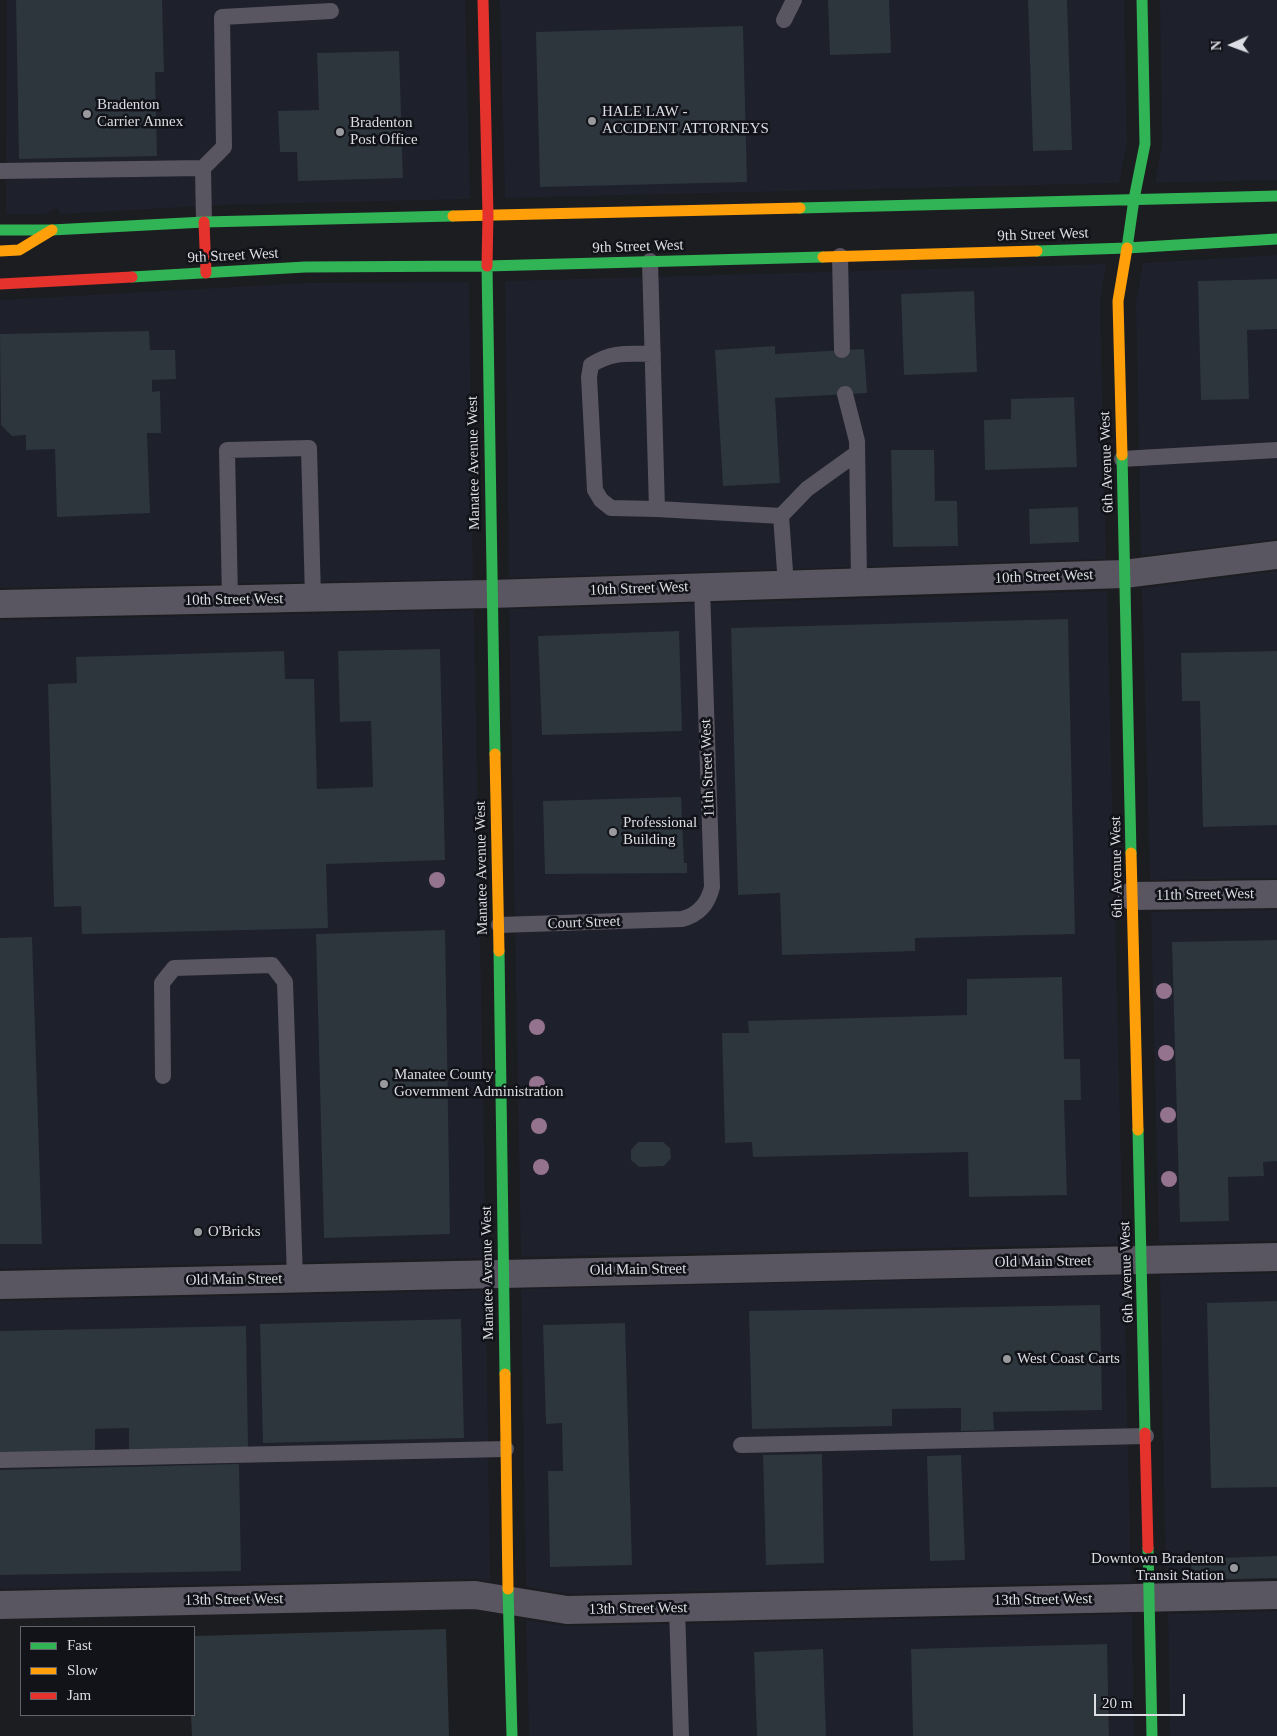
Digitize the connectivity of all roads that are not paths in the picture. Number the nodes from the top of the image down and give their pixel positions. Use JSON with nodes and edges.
{"nodes":[{"id":1,"x":483,"y":0,"type":"edge"},
{"id":2,"x":794,"y":0,"type":"edge"},
{"id":3,"x":1142,"y":0,"type":"edge"},
{"id":4,"x":331,"y":11,"type":"dead end"},
{"id":5,"x":784,"y":20,"type":"dead end"},
{"id":6,"x":203,"y":168,"type":"junction"},
{"id":7,"x":0,"y":171,"type":"edge"},
{"id":8,"x":1277,"y":196,"type":"edge"},
{"id":9,"x":1134,"y":199,"type":"junction"},
{"id":10,"x":488,"y":214,"type":"junction"},
{"id":11,"x":204,"y":222,"type":"junction"},
{"id":12,"x":0,"y":230,"type":"edge"},
{"id":13,"x":52,"y":230,"type":"junction"},
{"id":14,"x":1277,"y":239,"type":"edge"},
{"id":15,"x":1127,"y":248,"type":"junction"},
{"id":16,"x":0,"y":251,"type":"edge"},
{"id":17,"x":840,"y":256,"type":"junction"},
{"id":18,"x":650,"y":261,"type":"junction"},
{"id":19,"x":487,"y":266,"type":"junction"},
{"id":20,"x":206,"y":273,"type":"junction"},
{"id":21,"x":0,"y":284,"type":"edge"},
{"id":22,"x":842,"y":350,"type":"dead end"},
{"id":23,"x":653,"y":354,"type":"junction"},
{"id":24,"x":845,"y":394,"type":"dead end"},
{"id":25,"x":1277,"y":450,"type":"edge"},
{"id":26,"x":857,"y":453,"type":"junction"},
{"id":27,"x":1122,"y":460,"type":"junction"},
{"id":28,"x":657,"y":509,"type":"junction"},
{"id":29,"x":781,"y":516,"type":"junction"},
{"id":30,"x":1277,"y":555,"type":"edge"},
{"id":31,"x":1124,"y":574,"type":"junction"},
{"id":32,"x":860,"y":582,"type":"junction"},
{"id":33,"x":786,"y":585,"type":"junction"},
{"id":34,"x":702,"y":588,"type":"junction"},
{"id":35,"x":491,"y":594,"type":"junction"},
{"id":36,"x":313,"y":598,"type":"junction"},
{"id":37,"x":230,"y":600,"type":"junction"},
{"id":38,"x":0,"y":604,"type":"edge"},
{"id":39,"x":1277,"y":894,"type":"edge"},
{"id":40,"x":1132,"y":896,"type":"junction"},
{"id":41,"x":669,"y":920,"type":"joint"},
{"id":42,"x":498,"y":925,"type":"junction"},
{"id":43,"x":163,"y":1076,"type":"dead end"},
{"id":44,"x":1277,"y":1257,"type":"edge"},
{"id":45,"x":1142,"y":1259,"type":"junction"},
{"id":46,"x":504,"y":1273,"type":"junction"},
{"id":47,"x":295,"y":1278,"type":"junction"},
{"id":48,"x":0,"y":1285,"type":"edge"},
{"id":49,"x":1146,"y":1436,"type":"junction"},
{"id":50,"x":741,"y":1445,"type":"dead end"},
{"id":51,"x":506,"y":1449,"type":"junction"},
{"id":52,"x":0,"y":1460,"type":"edge"},
{"id":53,"x":1277,"y":1595,"type":"edge"},
{"id":54,"x":1149,"y":1598,"type":"junction"},
{"id":55,"x":508,"y":1600,"type":"junction"},
{"id":56,"x":0,"y":1605,"type":"edge"},
{"id":57,"x":677,"y":1608,"type":"junction"},
{"id":58,"x":512,"y":1736,"type":"edge"},
{"id":59,"x":681,"y":1736,"type":"edge"},
{"id":60,"x":1152,"y":1736,"type":"edge"}],
"edges":[{"from":1,"to":10,"type":"main road","name":"Manatee Avenue West"},
{"from":2,"to":5,"type":"lane"},
{"from":3,"to":9,"type":"main road","name":"6th Avenue West"},
{"from":4,"to":6,"type":"lane"},
{"from":6,"to":7,"type":"lane"},
{"from":6,"to":11,"type":"lane"},
{"from":8,"to":9,"type":"main road"},
{"from":9,"to":10,"type":"main road"},
{"from":9,"to":15,"type":"main road","name":"6th Avenue West"},
{"from":10,"to":11,"type":"main road"},
{"from":10,"to":19,"type":"main road","name":"Manatee Avenue West"},
{"from":11,"to":13,"type":"main road"},
{"from":11,"to":20,"type":"main road"},
{"from":12,"to":13,"type":"main road"},
{"from":13,"to":16,"type":"main road"},
{"from":14,"to":15,"type":"main road","name":"9th Street West"},
{"from":15,"to":17,"type":"main road","name":"9th Street West"},
{"from":15,"to":27,"type":"main road","name":"6th Avenue West"},
{"from":17,"to":18,"type":"main road","name":"9th Street West"},
{"from":17,"to":22,"type":"lane"},
{"from":18,"to":19,"type":"main road","name":"9th Street West"},
{"from":18,"to":23,"type":"lane"},
{"from":19,"to":20,"type":"main road","name":"9th Street West"},
{"from":19,"to":35,"type":"main road","name":"Manatee Avenue West"},
{"from":20,"to":21,"type":"main road","name":"9th Street West"},
{"from":23,"to":28,"type":"lane"},
{"from":23,"to":28,"type":"lane"},
{"from":24,"to":26,"type":"lane"},
{"from":25,"to":27,"type":"lane"},
{"from":26,"to":29,"type":"lane"},
{"from":26,"to":32,"type":"lane"},
{"from":27,"to":31,"type":"main road","name":"6th Avenue West"},
{"from":28,"to":29,"type":"lane"},
{"from":29,"to":33,"type":"lane"},
{"from":30,"to":31,"type":"street","name":"10th Street West"},
{"from":31,"to":32,"type":"street","name":"10th Street West"},
{"from":31,"to":40,"type":"main road","name":"6th Avenue West"},
{"from":32,"to":33,"type":"street","name":"10th Street West"},
{"from":33,"to":34,"type":"street","name":"10th Street West"},
{"from":34,"to":35,"type":"street","name":"10th Street West"},
{"from":34,"to":41,"type":"lane","name":"11th Street West"},
{"from":35,"to":36,"type":"street","name":"10th Street West"},
{"from":35,"to":42,"type":"main road","name":"Manatee Avenue West"},
{"from":36,"to":37,"type":"street","name":"10th Street West"},
{"from":36,"to":37,"type":"lane"},
{"from":37,"to":38,"type":"street","name":"10th Street West"},
{"from":39,"to":40,"type":"street","name":"11th Street West"},
{"from":40,"to":45,"type":"main road","name":"6th Avenue West"},
{"from":41,"to":42,"type":"lane","name":"Court Street"},
{"from":42,"to":46,"type":"main road","name":"Manatee Avenue West"},
{"from":43,"to":47,"type":"lane"},
{"from":44,"to":45,"type":"street","name":"Old Main Street"},
{"from":45,"to":46,"type":"street","name":"Old Main Street"},
{"from":45,"to":49,"type":"main road","name":"6th Avenue West"},
{"from":46,"to":47,"type":"street","name":"Old Main Street"},
{"from":46,"to":51,"type":"main road","name":"Manatee Avenue West"},
{"from":47,"to":48,"type":"street","name":"Old Main Street"},
{"from":49,"to":50,"type":"lane"},
{"from":49,"to":54,"type":"main road","name":"6th Avenue West"},
{"from":51,"to":52,"type":"lane"},
{"from":51,"to":55,"type":"main road","name":"Manatee Avenue West"},
{"from":53,"to":54,"type":"street","name":"13th Street West"},
{"from":54,"to":57,"type":"street","name":"13th Street West"},
{"from":54,"to":60,"type":"main road","name":"6th Avenue West"},
{"from":55,"to":56,"type":"street","name":"13th Street West"},
{"from":55,"to":57,"type":"street","name":"13th Street West"},
{"from":55,"to":58,"type":"main road","name":"Manatee Avenue West"},
{"from":57,"to":59,"type":"lane"}]}
